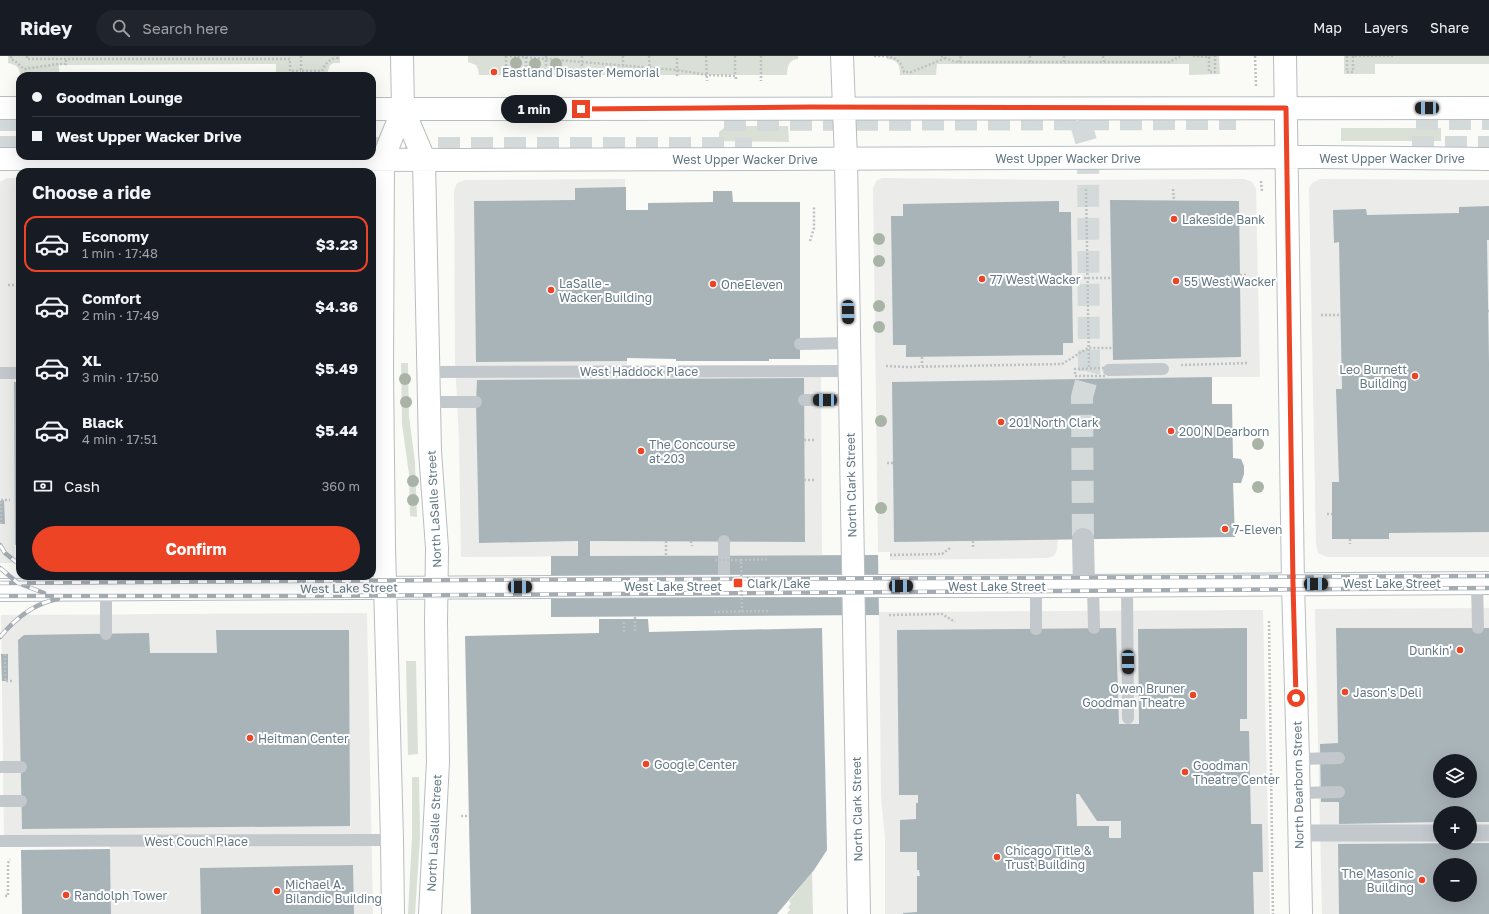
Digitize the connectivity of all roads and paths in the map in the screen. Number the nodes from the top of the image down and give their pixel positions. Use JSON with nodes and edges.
{"nodes":[{"id":1,"x":11,"y":56,"type":"edge"},
{"id":2,"x":27,"y":56,"type":"edge"},
{"id":3,"x":301,"y":56,"type":"edge"},
{"id":4,"x":338,"y":56,"type":"edge"},
{"id":5,"x":402,"y":56,"type":"edge"},
{"id":6,"x":506,"y":56,"type":"edge"},
{"id":7,"x":510,"y":56,"type":"edge"},
{"id":8,"x":582,"y":56,"type":"edge"},
{"id":9,"x":623,"y":56,"type":"edge"},
{"id":10,"x":649,"y":56,"type":"edge"},
{"id":11,"x":677,"y":56,"type":"edge"},
{"id":12,"x":706,"y":56,"type":"edge"},
{"id":13,"x":735,"y":56,"type":"edge"},
{"id":14,"x":761,"y":56,"type":"edge"},
{"id":15,"x":842,"y":56,"type":"edge"},
{"id":16,"x":874,"y":56,"type":"edge"},
{"id":17,"x":941,"y":56,"type":"edge"},
{"id":18,"x":961,"y":56,"type":"edge"},
{"id":19,"x":1030,"y":56,"type":"edge"},
{"id":20,"x":1064,"y":56,"type":"edge"},
{"id":21,"x":1103,"y":56,"type":"edge"},
{"id":22,"x":1181,"y":56,"type":"edge"},
{"id":23,"x":1193,"y":56,"type":"edge"},
{"id":24,"x":1215,"y":56,"type":"edge"},
{"id":25,"x":1255,"y":56,"type":"edge"},
{"id":26,"x":1285,"y":56,"type":"edge"},
{"id":27,"x":1347,"y":56,"type":"edge"},
{"id":28,"x":1393,"y":56,"type":"edge"},
{"id":29,"x":526,"y":57,"type":"junction"},
{"id":30,"x":546,"y":57,"type":"edge"},
{"id":31,"x":1168,"y":57,"type":"edge"},
{"id":32,"x":75,"y":58,"type":"edge"},
{"id":33,"x":290,"y":58,"type":"edge"},
{"id":34,"x":946,"y":58,"type":"junction"},
{"id":35,"x":66,"y":59,"type":"junction"},
{"id":36,"x":1170,"y":61,"type":"junction"},
{"id":37,"x":582,"y":62,"type":"junction"},
{"id":38,"x":959,"y":62,"type":"junction"},
{"id":39,"x":1030,"y":62,"type":"junction"},
{"id":40,"x":1104,"y":62,"type":"junction"},
{"id":41,"x":1064,"y":63,"type":"junction"},
{"id":42,"x":623,"y":66,"type":"junction"},
{"id":43,"x":649,"y":68,"type":"junction"},
{"id":44,"x":677,"y":70,"type":"junction"},
{"id":45,"x":301,"y":71,"type":"junction"},
{"id":46,"x":506,"y":75,"type":"dead end"},
{"id":47,"x":526,"y":75,"type":"dead end"},
{"id":48,"x":546,"y":75,"type":"dead end"},
{"id":49,"x":582,"y":75,"type":"dead end"},
{"id":50,"x":623,"y":75,"type":"dead end"},
{"id":51,"x":707,"y":75,"type":"junction"},
{"id":52,"x":650,"y":76,"type":"dead end"},
{"id":53,"x":677,"y":76,"type":"dead end"},
{"id":54,"x":735,"y":76,"type":"junction"},
{"id":55,"x":707,"y":81,"type":"dead end"},
{"id":56,"x":736,"y":81,"type":"dead end"},
{"id":57,"x":761,"y":81,"type":"dead end"},
{"id":58,"x":1256,"y":85,"type":"dead end"},
{"id":59,"x":0,"y":108,"type":"edge"},
{"id":60,"x":16,"y":108,"type":"edge"},
{"id":61,"x":844,"y":108,"type":"junction"},
{"id":62,"x":1286,"y":108,"type":"junction"},
{"id":63,"x":1489,"y":108,"type":"edge"},
{"id":64,"x":376,"y":109,"type":"edge"},
{"id":65,"x":403,"y":109,"type":"junction"},
{"id":66,"x":1287,"y":158,"type":"junction"},
{"id":67,"x":0,"y":159,"type":"edge"},
{"id":68,"x":16,"y":159,"type":"edge"},
{"id":69,"x":846,"y":159,"type":"junction"},
{"id":70,"x":1489,"y":159,"type":"edge"},
{"id":71,"x":376,"y":160,"type":"edge"},
{"id":72,"x":383,"y":160,"type":"junction"},
{"id":73,"x":424,"y":160,"type":"junction"},
{"id":74,"x":1086,"y":189,"type":"dead end"},
{"id":75,"x":1174,"y":189,"type":"dead end"},
{"id":76,"x":1174,"y":201,"type":"dead end"},
{"id":77,"x":814,"y":207,"type":"dead end"},
{"id":78,"x":810,"y":241,"type":"dead end"},
{"id":79,"x":1240,"y":275,"type":"dead end"},
{"id":80,"x":1246,"y":275,"type":"dead end"},
{"id":81,"x":1072,"y":278,"type":"dead end"},
{"id":82,"x":1087,"y":278,"type":"junction"},
{"id":83,"x":1111,"y":278,"type":"dead end"},
{"id":84,"x":8,"y":286,"type":"dead end"},
{"id":85,"x":16,"y":286,"type":"dead end"},
{"id":86,"x":1321,"y":315,"type":"dead end"},
{"id":87,"x":1341,"y":315,"type":"dead end"},
{"id":88,"x":800,"y":344,"type":"dead end"},
{"id":89,"x":849,"y":344,"type":"junction"},
{"id":90,"x":1088,"y":348,"type":"junction"},
{"id":91,"x":1113,"y":348,"type":"dead end"},
{"id":92,"x":922,"y":357,"type":"dead end"},
{"id":93,"x":1249,"y":363,"type":"dead end"},
{"id":94,"x":1178,"y":364,"type":"dead end"},
{"id":95,"x":886,"y":366,"type":"dead end"},
{"id":96,"x":922,"y":366,"type":"junction"},
{"id":97,"x":1163,"y":369,"type":"dead end"},
{"id":98,"x":1109,"y":370,"type":"dead end"},
{"id":99,"x":850,"y":371,"type":"junction"},
{"id":100,"x":429,"y":372,"type":"junction"},
{"id":101,"x":0,"y":373,"type":"edge"},
{"id":102,"x":16,"y":373,"type":"edge"},
{"id":103,"x":377,"y":373,"type":"edge"},
{"id":104,"x":1088,"y":379,"type":"dead end"},
{"id":105,"x":804,"y":400,"type":"dead end"},
{"id":106,"x":850,"y":400,"type":"junction"},
{"id":107,"x":429,"y":402,"type":"junction"},
{"id":108,"x":476,"y":402,"type":"dead end"},
{"id":109,"x":804,"y":440,"type":"dead end"},
{"id":110,"x":814,"y":440,"type":"dead end"},
{"id":111,"x":887,"y":463,"type":"dead end"},
{"id":112,"x":893,"y":463,"type":"dead end"},
{"id":113,"x":804,"y":480,"type":"dead end"},
{"id":114,"x":814,"y":480,"type":"dead end"},
{"id":115,"x":10,"y":500,"type":"dead end"},
{"id":116,"x":1327,"y":514,"type":"dead end"},
{"id":117,"x":1332,"y":514,"type":"dead end"},
{"id":118,"x":1,"y":524,"type":"dead end"},
{"id":119,"x":1083,"y":539,"type":"tunnel mouth"},
{"id":120,"x":1350,"y":539,"type":"dead end"},
{"id":121,"x":666,"y":541,"type":"dead end"},
{"id":122,"x":692,"y":541,"type":"dead end"},
{"id":123,"x":724,"y":541,"type":"dead end"},
{"id":124,"x":973,"y":541,"type":"dead end"},
{"id":125,"x":1350,"y":544,"type":"dead end"},
{"id":126,"x":692,"y":546,"type":"dead end"},
{"id":127,"x":973,"y":547,"type":"dead end"},
{"id":128,"x":950,"y":548,"type":"dead end"},
{"id":129,"x":890,"y":555,"type":"dead end"},
{"id":130,"x":666,"y":556,"type":"dead end"},
{"id":131,"x":769,"y":559,"type":"dead end"},
{"id":132,"x":715,"y":560,"type":"dead end"},
{"id":133,"x":741,"y":560,"type":"junction"},
{"id":134,"x":1483,"y":583,"type":"edge"},
{"id":135,"x":1293,"y":584,"type":"junction"},
{"id":136,"x":1127,"y":585,"type":"junction"},
{"id":137,"x":724,"y":586,"type":"junction"},
{"id":138,"x":853,"y":586,"type":"junction"},
{"id":139,"x":1036,"y":586,"type":"junction"},
{"id":140,"x":1089,"y":586,"type":"junction"},
{"id":141,"x":385,"y":588,"type":"junction"},
{"id":142,"x":437,"y":588,"type":"junction"},
{"id":143,"x":0,"y":590,"type":"edge"},
{"id":144,"x":106,"y":590,"type":"junction"},
{"id":145,"x":769,"y":611,"type":"dead end"},
{"id":146,"x":714,"y":612,"type":"dead end"},
{"id":147,"x":742,"y":612,"type":"junction"},
{"id":148,"x":889,"y":614,"type":"dead end"},
{"id":149,"x":635,"y":616,"type":"dead end"},
{"id":150,"x":624,"y":622,"type":"dead end"},
{"id":151,"x":955,"y":622,"type":"dead end"},
{"id":152,"x":1094,"y":628,"type":"dead end"},
{"id":153,"x":1478,"y":628,"type":"dead end"},
{"id":154,"x":1036,"y":629,"type":"dead end"},
{"id":155,"x":624,"y":632,"type":"dead end"},
{"id":156,"x":635,"y":632,"type":"dead end"},
{"id":157,"x":106,"y":634,"type":"dead end"},
{"id":158,"x":4,"y":654,"type":"dead end"},
{"id":159,"x":12,"y":681,"type":"dead end"},
{"id":160,"x":1128,"y":718,"type":"dead end"},
{"id":161,"x":1339,"y":758,"type":"dead end"},
{"id":162,"x":1298,"y":759,"type":"junction"},
{"id":163,"x":0,"y":767,"type":"edge"},
{"id":164,"x":21,"y":767,"type":"dead end"},
{"id":165,"x":1339,"y":792,"type":"dead end"},
{"id":166,"x":1299,"y":793,"type":"junction"},
{"id":167,"x":0,"y":801,"type":"edge"},
{"id":168,"x":21,"y":801,"type":"dead end"},
{"id":169,"x":461,"y":816,"type":"dead end"},
{"id":170,"x":469,"y":816,"type":"dead end"},
{"id":171,"x":1300,"y":833,"type":"junction"},
{"id":172,"x":1433,"y":833,"type":"edge"},
{"id":173,"x":1477,"y":833,"type":"edge"},
{"id":174,"x":1489,"y":833,"type":"edge"},
{"id":175,"x":392,"y":840,"type":"junction"},
{"id":176,"x":0,"y":841,"type":"edge"},
{"id":177,"x":8,"y":862,"type":"dead end"},
{"id":178,"x":4,"y":896,"type":"dead end"},
{"id":179,"x":393,"y":914,"type":"edge"},
{"id":180,"x":430,"y":914,"type":"edge"},
{"id":181,"x":859,"y":914,"type":"edge"},
{"id":182,"x":1300,"y":914,"type":"edge"}],
"edges":[{"from":1,"to":35,"type":"path"},
{"from":2,"to":35,"type":"path"},
{"from":3,"to":45,"type":"path"},
{"from":4,"to":45,"type":"path"},
{"from":5,"to":65,"type":"main road","name":"North LaSalle Street"},
{"from":6,"to":46,"type":"path"},
{"from":7,"to":29,"type":"path"},
{"from":8,"to":37,"type":"path"},
{"from":9,"to":42,"type":"path"},
{"from":10,"to":43,"type":"path"},
{"from":11,"to":44,"type":"path"},
{"from":12,"to":51,"type":"path"},
{"from":13,"to":54,"type":"path"},
{"from":14,"to":57,"type":"path"},
{"from":15,"to":61,"type":"main road","name":"North Clark Street"},
{"from":16,"to":34,"type":"path"},
{"from":17,"to":34,"type":"path"},
{"from":18,"to":38,"type":"path"},
{"from":19,"to":39,"type":"path"},
{"from":20,"to":41,"type":"path"},
{"from":21,"to":40,"type":"path"},
{"from":22,"to":36,"type":"path"},
{"from":23,"to":24,"type":"path"},
{"from":25,"to":58,"type":"path"},
{"from":26,"to":62,"type":"main road","name":"North Dearborn Street"},
{"from":27,"to":28,"type":"path"},
{"from":29,"to":30,"type":"path"},
{"from":29,"to":47,"type":"path"},
{"from":30,"to":37,"type":"path"},
{"from":30,"to":48,"type":"path"},
{"from":31,"to":36,"type":"path"},
{"from":32,"to":33,"type":"path"},
{"from":32,"to":35,"type":"path"},
{"from":33,"to":45,"type":"path"},
{"from":34,"to":38,"type":"path"},
{"from":36,"to":40,"type":"path"},
{"from":37,"to":42,"type":"path"},
{"from":37,"to":49,"type":"path"},
{"from":38,"to":39,"type":"path"},
{"from":39,"to":41,"type":"path"},
{"from":40,"to":41,"type":"path"},
{"from":42,"to":43,"type":"path"},
{"from":42,"to":50,"type":"path"},
{"from":43,"to":44,"type":"path"},
{"from":43,"to":52,"type":"path"},
{"from":44,"to":51,"type":"path"},
{"from":44,"to":53,"type":"path"},
{"from":51,"to":54,"type":"path"},
{"from":51,"to":55,"type":"path"},
{"from":54,"to":56,"type":"path"},
{"from":59,"to":60,"type":"main road"},
{"from":61,"to":62,"type":"main road"},
{"from":61,"to":65,"type":"main road"},
{"from":61,"to":69,"type":"main road","name":"North Clark Street"},
{"from":62,"to":63,"type":"main road"},
{"from":62,"to":66,"type":"main road","name":"North Dearborn Street"},
{"from":64,"to":65,"type":"main road"},
{"from":65,"to":72,"type":"main road","name":"North LaSalle Street"},
{"from":65,"to":73,"type":"main road","name":"North LaSalle Street"},
{"from":66,"to":69,"type":"main road","name":"West Upper Wacker Drive"},
{"from":66,"to":70,"type":"main road","name":"West Upper Wacker Drive"},
{"from":66,"to":135,"type":"main road","name":"North Dearborn Street"},
{"from":67,"to":68,"type":"main road","name":"West Upper Wacker Drive"},
{"from":69,"to":73,"type":"main road","name":"West Upper Wacker Drive"},
{"from":69,"to":89,"type":"main road","name":"North Clark Street"},
{"from":71,"to":72,"type":"main road","name":"West Upper Wacker Drive"},
{"from":72,"to":73,"type":"main road","name":"West Upper Wacker Drive"},
{"from":72,"to":103,"type":"main road","name":"North LaSalle Street"},
{"from":73,"to":100,"type":"main road","name":"North LaSalle Street"},
{"from":74,"to":82,"type":"path"},
{"from":75,"to":76,"type":"path"},
{"from":77,"to":78,"type":"path"},
{"from":79,"to":80,"type":"path"},
{"from":81,"to":82,"type":"path"},
{"from":82,"to":83,"type":"path"},
{"from":82,"to":90,"type":"path"},
{"from":84,"to":85,"type":"path"},
{"from":86,"to":87,"type":"path"},
{"from":88,"to":89,"type":"lane"},
{"from":89,"to":99,"type":"main road","name":"North Clark Street"},
{"from":90,"to":91,"type":"path"},
{"from":90,"to":96,"type":"path"},
{"from":90,"to":104,"type":"path"},
{"from":92,"to":96,"type":"path"},
{"from":93,"to":94,"type":"path"},
{"from":95,"to":96,"type":"path"},
{"from":97,"to":98,"type":"lane"},
{"from":99,"to":100,"type":"lane","name":"West Haddock Place"},
{"from":99,"to":106,"type":"main road","name":"North Clark Street"},
{"from":100,"to":107,"type":"main road","name":"North LaSalle Street"},
{"from":101,"to":102,"type":"lane"},
{"from":103,"to":141,"type":"main road","name":"North LaSalle Street"},
{"from":105,"to":106,"type":"lane"},
{"from":106,"to":138,"type":"main road","name":"North Clark Street"},
{"from":107,"to":108,"type":"lane"},
{"from":107,"to":142,"type":"main road","name":"North LaSalle Street"},
{"from":109,"to":110,"type":"path"},
{"from":111,"to":112,"type":"path"},
{"from":113,"to":114,"type":"path"},
{"from":115,"to":118,"type":"path"},
{"from":116,"to":117,"type":"path"},
{"from":119,"to":140,"type":"street"},
{"from":120,"to":125,"type":"path"},
{"from":121,"to":130,"type":"path"},
{"from":122,"to":126,"type":"path"},
{"from":123,"to":137,"type":"lane"},
{"from":124,"to":127,"type":"path"},
{"from":128,"to":129,"type":"path"},
{"from":131,"to":133,"type":"path"},
{"from":132,"to":133,"type":"path","bridge":true},
{"from":133,"to":147,"type":"path","bridge":true},
{"from":134,"to":135,"type":"main road","name":"West Lake Street"},
{"from":134,"to":153,"type":"lane"},
{"from":135,"to":136,"type":"main road","name":"West Lake Street"},
{"from":135,"to":162,"type":"main road","name":"North Dearborn Street"},
{"from":136,"to":140,"type":"main road","name":"West Lake Street"},
{"from":136,"to":160,"type":"lane"},
{"from":137,"to":138,"type":"main road","name":"West Lake Street"},
{"from":137,"to":142,"type":"main road","name":"West Lake Street"},
{"from":138,"to":139,"type":"main road","name":"West Lake Street"},
{"from":138,"to":181,"type":"main road","name":"North Clark Street"},
{"from":139,"to":140,"type":"main road","name":"West Lake Street"},
{"from":139,"to":154,"type":"lane"},
{"from":140,"to":152,"type":"lane"},
{"from":141,"to":142,"type":"main road","name":"West Lake Street"},
{"from":141,"to":144,"type":"main road","name":"West Lake Street"},
{"from":141,"to":175,"type":"main road","name":"North LaSalle Street"},
{"from":142,"to":180,"type":"main road","name":"North LaSalle Street"},
{"from":143,"to":144,"type":"main road","name":"West Lake Street"},
{"from":144,"to":157,"type":"lane"},
{"from":145,"to":147,"type":"path"},
{"from":146,"to":147,"type":"path"},
{"from":148,"to":151,"type":"path"},
{"from":149,"to":156,"type":"path"},
{"from":150,"to":155,"type":"path"},
{"from":158,"to":159,"type":"path"},
{"from":161,"to":162,"type":"lane"},
{"from":162,"to":166,"type":"main road","name":"North Dearborn Street"},
{"from":163,"to":164,"type":"lane"},
{"from":165,"to":166,"type":"lane"},
{"from":166,"to":171,"type":"main road","name":"North Dearborn Street"},
{"from":167,"to":168,"type":"lane"},
{"from":169,"to":170,"type":"path"},
{"from":171,"to":172,"type":"street"},
{"from":171,"to":182,"type":"main road","name":"North Dearborn Street"},
{"from":173,"to":174,"type":"street"},
{"from":175,"to":176,"type":"lane","name":"West Couch Place"},
{"from":175,"to":179,"type":"main road","name":"North LaSalle Street"},
{"from":177,"to":178,"type":"path"}]}
